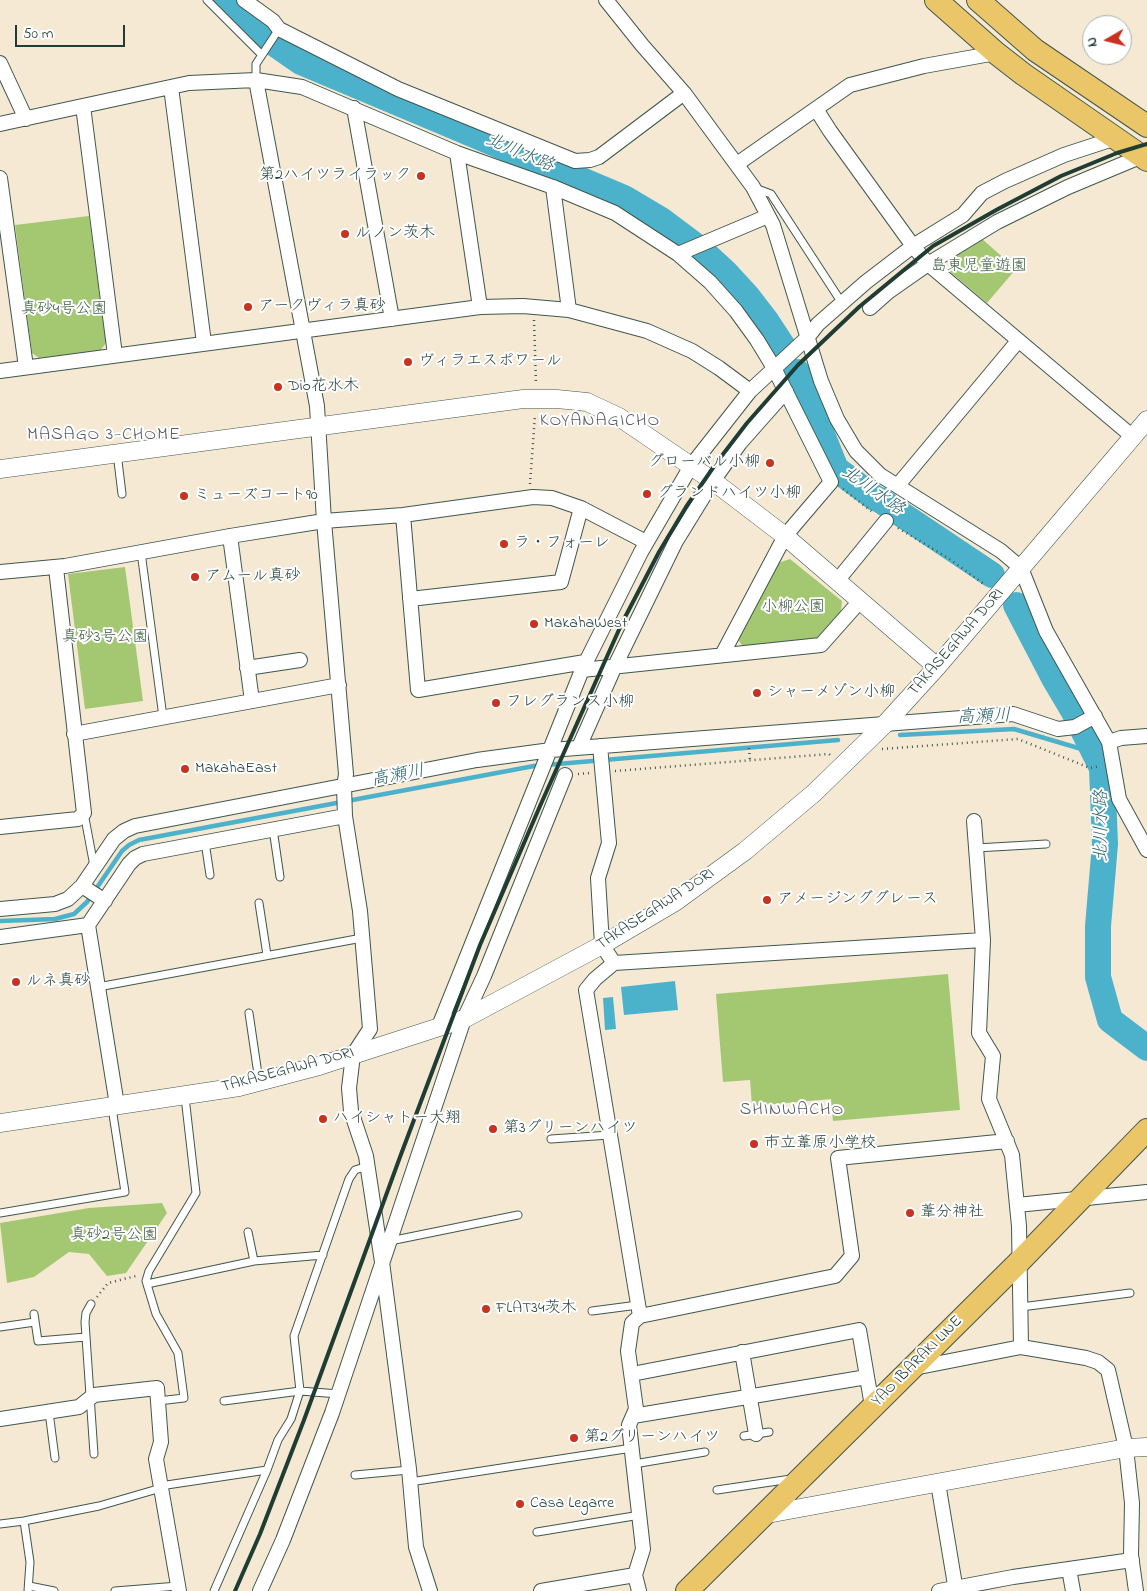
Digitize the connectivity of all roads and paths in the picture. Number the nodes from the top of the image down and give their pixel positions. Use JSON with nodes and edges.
{"nodes":[{"id":1,"x":207,"y":0,"type":"edge"},
{"id":2,"x":244,"y":0,"type":"edge"},
{"id":3,"x":606,"y":0,"type":"edge"},
{"id":4,"x":936,"y":0,"type":"edge"},
{"id":5,"x":978,"y":0,"type":"edge"},
{"id":6,"x":277,"y":33,"type":"junction"},
{"id":7,"x":264,"y":52,"type":"junction"},
{"id":8,"x":996,"y":53,"type":"junction"},
{"id":9,"x":0,"y":63,"type":"edge"},
{"id":10,"x":256,"y":80,"type":"junction"},
{"id":11,"x":171,"y":87,"type":"junction"},
{"id":12,"x":684,"y":93,"type":"junction"},
{"id":13,"x":83,"y":106,"type":"junction"},
{"id":14,"x":354,"y":108,"type":"junction"},
{"id":15,"x":816,"y":109,"type":"junction"},
{"id":16,"x":26,"y":119,"type":"junction"},
{"id":17,"x":0,"y":124,"type":"edge"},
{"id":18,"x":1147,"y":126,"type":"edge"},
{"id":19,"x":1116,"y":138,"type":"junction"},
{"id":20,"x":457,"y":153,"type":"junction"},
{"id":21,"x":1145,"y":158,"type":"edge"},
{"id":22,"x":737,"y":164,"type":"junction"},
{"id":23,"x":0,"y":178,"type":"edge"},
{"id":24,"x":553,"y":187,"type":"junction"},
{"id":25,"x":753,"y":187,"type":"junction"},
{"id":26,"x":768,"y":216,"type":"junction"},
{"id":27,"x":913,"y":246,"type":"junction"},
{"id":28,"x":682,"y":252,"type":"junction"},
{"id":29,"x":928,"y":264,"type":"junction"},
{"id":30,"x":842,"y":303,"type":"junction"},
{"id":31,"x":480,"y":307,"type":"junction"},
{"id":32,"x":870,"y":308,"type":"dead end"},
{"id":33,"x":569,"y":310,"type":"junction"},
{"id":34,"x":392,"y":319,"type":"junction"},
{"id":35,"x":303,"y":331,"type":"junction"},
{"id":36,"x":807,"y":338,"type":"junction"},
{"id":37,"x":1018,"y":342,"type":"junction"},
{"id":38,"x":204,"y":343,"type":"junction"},
{"id":39,"x":115,"y":355,"type":"junction"},
{"id":40,"x":26,"y":367,"type":"junction"},
{"id":41,"x":774,"y":368,"type":"junction"},
{"id":42,"x":0,"y":371,"type":"edge"},
{"id":43,"x":750,"y":391,"type":"junction"},
{"id":44,"x":786,"y":391,"type":"junction"},
{"id":45,"x":1147,"y":420,"type":"edge"},
{"id":46,"x":318,"y":427,"type":"junction"},
{"id":47,"x":1133,"y":437,"type":"junction"},
{"id":48,"x":117,"y":453,"type":"junction"},
{"id":49,"x":691,"y":466,"type":"junction"},
{"id":50,"x":0,"y":468,"type":"edge"},
{"id":51,"x":713,"y":481,"type":"junction"},
{"id":52,"x":831,"y":482,"type":"junction"},
{"id":53,"x":898,"y":485,"type":"junction"},
{"id":54,"x":122,"y":494,"type":"dead end"},
{"id":55,"x":581,"y":508,"type":"junction"},
{"id":56,"x":403,"y":515,"type":"junction"},
{"id":57,"x":324,"y":521,"type":"junction"},
{"id":58,"x":886,"y":521,"type":"junction"},
{"id":59,"x":230,"y":536,"type":"junction"},
{"id":60,"x":785,"y":536,"type":"junction"},
{"id":61,"x":646,"y":542,"type":"junction"},
{"id":62,"x":141,"y":552,"type":"junction"},
{"id":63,"x":56,"y":568,"type":"junction"},
{"id":64,"x":1021,"y":568,"type":"junction"},
{"id":65,"x":0,"y":572,"type":"edge"},
{"id":66,"x":837,"y":581,"type":"junction"},
{"id":67,"x":987,"y":587,"type":"dead end"},
{"id":68,"x":410,"y":599,"type":"junction"},
{"id":69,"x":860,"y":601,"type":"junction"},
{"id":70,"x":722,"y":655,"type":"junction"},
{"id":71,"x":300,"y":660,"type":"dead end"},
{"id":72,"x":583,"y":666,"type":"junction"},
{"id":73,"x":615,"y":666,"type":"junction"},
{"id":74,"x":938,"y":667,"type":"junction"},
{"id":75,"x":247,"y":668,"type":"junction"},
{"id":76,"x":338,"y":685,"type":"junction"},
{"id":77,"x":252,"y":701,"type":"junction"},
{"id":78,"x":163,"y":717,"type":"junction"},
{"id":79,"x":1092,"y":718,"type":"junction"},
{"id":80,"x":886,"y":723,"type":"junction"},
{"id":81,"x":74,"y":734,"type":"junction"},
{"id":82,"x":1147,"y":736,"type":"edge"},
{"id":83,"x":1109,"y":742,"type":"junction"},
{"id":84,"x":579,"y":747,"type":"junction"},
{"id":85,"x":601,"y":748,"type":"junction"},
{"id":86,"x":880,"y":749,"type":"dead end"},
{"id":87,"x":549,"y":752,"type":"junction"},
{"id":88,"x":832,"y":758,"type":"dead end"},
{"id":89,"x":1090,"y":768,"type":"dead end"},
{"id":90,"x":603,"y":771,"type":"junction"},
{"id":91,"x":565,"y":775,"type":"dead end"},
{"id":92,"x":344,"y":789,"type":"junction"},
{"id":93,"x":84,"y":813,"type":"junction"},
{"id":94,"x":345,"y":813,"type":"junction"},
{"id":95,"x":974,"y":821,"type":"dead end"},
{"id":96,"x":0,"y":827,"type":"edge"},
{"id":97,"x":273,"y":830,"type":"junction"},
{"id":98,"x":205,"y":842,"type":"junction"},
{"id":99,"x":1046,"y":844,"type":"dead end"},
{"id":100,"x":1146,"y":844,"type":"edge"},
{"id":101,"x":976,"y":848,"type":"junction"},
{"id":102,"x":94,"y":867,"type":"junction"},
{"id":103,"x":210,"y":875,"type":"dead end"},
{"id":104,"x":280,"y":877,"type":"dead end"},
{"id":105,"x":84,"y":887,"type":"junction"},
{"id":106,"x":103,"y":900,"type":"junction"},
{"id":107,"x":259,"y":903,"type":"dead end"},
{"id":108,"x":0,"y":909,"type":"edge"},
{"id":109,"x":88,"y":925,"type":"junction"},
{"id":110,"x":0,"y":937,"type":"edge"},
{"id":111,"x":362,"y":938,"type":"junction"},
{"id":112,"x":983,"y":940,"type":"junction"},
{"id":113,"x":602,"y":945,"type":"junction"},
{"id":114,"x":267,"y":955,"type":"junction"},
{"id":115,"x":614,"y":963,"type":"junction"},
{"id":116,"x":98,"y":987,"type":"junction"},
{"id":117,"x":249,"y":1013,"type":"dead end"},
{"id":118,"x":464,"y":1018,"type":"junction"},
{"id":119,"x":439,"y":1026,"type":"junction"},
{"id":120,"x":353,"y":1055,"type":"junction"},
{"id":121,"x":259,"y":1081,"type":"junction"},
{"id":122,"x":185,"y":1095,"type":"junction"},
{"id":123,"x":115,"y":1106,"type":"junction"},
{"id":124,"x":0,"y":1123,"type":"edge"},
{"id":125,"x":1147,"y":1130,"type":"edge"},
{"id":126,"x":610,"y":1135,"type":"junction"},
{"id":127,"x":551,"y":1139,"type":"dead end"},
{"id":128,"x":1007,"y":1141,"type":"junction"},
{"id":129,"x":368,"y":1166,"type":"junction"},
{"id":130,"x":1147,"y":1192,"type":"edge"},
{"id":131,"x":1080,"y":1200,"type":"junction"},
{"id":132,"x":1017,"y":1205,"type":"junction"},
{"id":133,"x":0,"y":1213,"type":"edge"},
{"id":134,"x":518,"y":1215,"type":"dead end"},
{"id":135,"x":248,"y":1232,"type":"dead end"},
{"id":136,"x":390,"y":1241,"type":"junction"},
{"id":137,"x":323,"y":1255,"type":"junction"},
{"id":138,"x":254,"y":1261,"type":"junction"},
{"id":139,"x":1020,"y":1261,"type":"junction"},
{"id":140,"x":382,"y":1262,"type":"junction"},
{"id":141,"x":148,"y":1273,"type":"junction"},
{"id":142,"x":147,"y":1284,"type":"junction"},
{"id":143,"x":1130,"y":1294,"type":"dead end"},
{"id":144,"x":91,"y":1304,"type":"joint"},
{"id":145,"x":1021,"y":1307,"type":"junction"},
{"id":146,"x":639,"y":1310,"type":"junction"},
{"id":147,"x":592,"y":1311,"type":"dead end"},
{"id":148,"x":34,"y":1314,"type":"dead end"},
{"id":149,"x":35,"y":1322,"type":"junction"},
{"id":150,"x":0,"y":1327,"type":"edge"},
{"id":151,"x":86,"y":1337,"type":"junction"},
{"id":152,"x":1022,"y":1347,"type":"junction"},
{"id":153,"x":742,"y":1352,"type":"junction"},
{"id":154,"x":911,"y":1369,"type":"junction"},
{"id":155,"x":632,"y":1374,"type":"junction"},
{"id":156,"x":867,"y":1377,"type":"junction"},
{"id":157,"x":300,"y":1390,"type":"junction"},
{"id":158,"x":339,"y":1394,"type":"junction"},
{"id":159,"x":750,"y":1397,"type":"junction"},
{"id":160,"x":89,"y":1399,"type":"junction"},
{"id":161,"x":158,"y":1401,"type":"junction"},
{"id":162,"x":224,"y":1401,"type":"dead end"},
{"id":163,"x":872,"y":1406,"type":"junction"},
{"id":164,"x":49,"y":1412,"type":"junction"},
{"id":165,"x":633,"y":1416,"type":"junction"},
{"id":166,"x":0,"y":1419,"type":"edge"},
{"id":167,"x":756,"y":1434,"type":"dead end"},
{"id":168,"x":1147,"y":1447,"type":"edge"},
{"id":169,"x":632,"y":1448,"type":"junction"},
{"id":170,"x":1126,"y":1448,"type":"junction"},
{"id":171,"x":705,"y":1452,"type":"dead end"},
{"id":172,"x":94,"y":1454,"type":"dead end"},
{"id":173,"x":55,"y":1458,"type":"dead end"},
{"id":174,"x":634,"y":1464,"type":"junction"},
{"id":175,"x":267,"y":1470,"type":"junction"},
{"id":176,"x":355,"y":1475,"type":"dead end"},
{"id":177,"x":409,"y":1476,"type":"junction"},
{"id":178,"x":801,"y":1477,"type":"junction"},
{"id":179,"x":938,"y":1483,"type":"junction"},
{"id":180,"x":161,"y":1487,"type":"junction"},
{"id":181,"x":717,"y":1490,"type":"dead end"},
{"id":182,"x":640,"y":1514,"type":"junction"},
{"id":183,"x":762,"y":1515,"type":"junction"},
{"id":184,"x":24,"y":1522,"type":"junction"},
{"id":185,"x":0,"y":1524,"type":"edge"},
{"id":186,"x":537,"y":1532,"type":"dead end"},
{"id":187,"x":1132,"y":1560,"type":"junction"},
{"id":188,"x":1069,"y":1569,"type":"junction"},
{"id":189,"x":634,"y":1575,"type":"junction"},
{"id":190,"x":1014,"y":1584,"type":"edge"},
{"id":191,"x":29,"y":1589,"type":"edge"},
{"id":192,"x":178,"y":1589,"type":"edge"},
{"id":193,"x":956,"y":1590,"type":"edge"},
{"id":194,"x":54,"y":1591,"type":"edge"},
{"id":195,"x":115,"y":1591,"type":"edge"},
{"id":196,"x":214,"y":1591,"type":"edge"},
{"id":197,"x":260,"y":1591,"type":"edge"},
{"id":198,"x":430,"y":1591,"type":"edge"},
{"id":199,"x":541,"y":1591,"type":"edge"},
{"id":200,"x":639,"y":1591,"type":"edge"},
{"id":201,"x":687,"y":1591,"type":"edge"},
{"id":202,"x":939,"y":1591,"type":"edge"},
{"id":203,"x":1073,"y":1591,"type":"edge"},
{"id":204,"x":1136,"y":1591,"type":"edge"}],
"edges":[{"from":1,"to":7,"type":"lane"},
{"from":2,"to":6,"type":"street"},
{"from":3,"to":12,"type":"street"},
{"from":4,"to":8,"type":"main road"},
{"from":5,"to":18,"type":"main road"},
{"from":6,"to":7,"type":"lane"},
{"from":6,"to":12,"type":"street"},
{"from":7,"to":10,"type":"lane"},
{"from":8,"to":15,"type":"street"},
{"from":8,"to":19,"type":"main road"},
{"from":9,"to":16,"type":"street"},
{"from":10,"to":11,"type":"street"},
{"from":10,"to":14,"type":"street"},
{"from":10,"to":35,"type":"street"},
{"from":11,"to":13,"type":"street"},
{"from":11,"to":38,"type":"street"},
{"from":12,"to":22,"type":"street"},
{"from":13,"to":16,"type":"street"},
{"from":13,"to":39,"type":"street"},
{"from":14,"to":20,"type":"street"},
{"from":14,"to":34,"type":"street"},
{"from":15,"to":22,"type":"street"},
{"from":15,"to":27,"type":"street"},
{"from":16,"to":17,"type":"street"},
{"from":19,"to":21,"type":"main road"},
{"from":19,"to":27,"type":"street"},
{"from":20,"to":24,"type":"street"},
{"from":20,"to":31,"type":"street"},
{"from":21,"to":29,"type":"street"},
{"from":22,"to":25,"type":"street"},
{"from":23,"to":40,"type":"street"},
{"from":24,"to":28,"type":"street"},
{"from":24,"to":33,"type":"street"},
{"from":25,"to":26,"type":"street"},
{"from":25,"to":30,"type":"lane"},
{"from":26,"to":28,"type":"street"},
{"from":26,"to":36,"type":"street"},
{"from":27,"to":29,"type":"street"},
{"from":27,"to":30,"type":"street"},
{"from":28,"to":41,"type":"street"},
{"from":29,"to":32,"type":"street"},
{"from":29,"to":37,"type":"street"},
{"from":30,"to":36,"type":"street"},
{"from":31,"to":33,"type":"street"},
{"from":31,"to":34,"type":"street"},
{"from":33,"to":43,"type":"street"},
{"from":34,"to":35,"type":"street"},
{"from":35,"to":38,"type":"street"},
{"from":35,"to":46,"type":"street"},
{"from":36,"to":41,"type":"street"},
{"from":36,"to":53,"type":"street"},
{"from":37,"to":47,"type":"street"},
{"from":37,"to":53,"type":"street"},
{"from":38,"to":39,"type":"street"},
{"from":39,"to":40,"type":"street"},
{"from":40,"to":42,"type":"street"},
{"from":41,"to":43,"type":"street"},
{"from":41,"to":44,"type":"street"},
{"from":43,"to":49,"type":"street"},
{"from":44,"to":51,"type":"street"},
{"from":44,"to":52,"type":"street"},
{"from":45,"to":47,"type":"street","name":"TAKASEGAWA DORI"},
{"from":46,"to":48,"type":"street"},
{"from":46,"to":49,"type":"street"},
{"from":46,"to":57,"type":"street"},
{"from":47,"to":64,"type":"street","name":"TAKASEGAWA DORI"},
{"from":48,"to":50,"type":"street"},
{"from":48,"to":54,"type":"lane"},
{"from":49,"to":51,"type":"street"},
{"from":49,"to":61,"type":"street"},
{"from":51,"to":60,"type":"street"},
{"from":51,"to":73,"type":"street"},
{"from":52,"to":58,"type":"path"},
{"from":52,"to":60,"type":"street"},
{"from":53,"to":64,"type":"street"},
{"from":55,"to":56,"type":"street"},
{"from":55,"to":61,"type":"street"},
{"from":55,"to":68,"type":"street"},
{"from":56,"to":57,"type":"street"},
{"from":56,"to":68,"type":"street"},
{"from":57,"to":59,"type":"street"},
{"from":57,"to":76,"type":"street"},
{"from":58,"to":66,"type":"street"},
{"from":58,"to":67,"type":"path"},
{"from":59,"to":62,"type":"street"},
{"from":59,"to":75,"type":"street"},
{"from":60,"to":66,"type":"street"},
{"from":60,"to":70,"type":"street"},
{"from":61,"to":72,"type":"street"},
{"from":62,"to":63,"type":"street"},
{"from":62,"to":78,"type":"lane"},
{"from":63,"to":65,"type":"street"},
{"from":63,"to":81,"type":"street"},
{"from":64,"to":74,"type":"street","name":"TAKASEGAWA DORI"},
{"from":64,"to":79,"type":"street"},
{"from":66,"to":69,"type":"street"},
{"from":68,"to":72,"type":"street"},
{"from":69,"to":70,"type":"street"},
{"from":69,"to":74,"type":"street"},
{"from":70,"to":73,"type":"street"},
{"from":71,"to":75,"type":"street"},
{"from":72,"to":73,"type":"street"},
{"from":72,"to":87,"type":"street"},
{"from":73,"to":84,"type":"street"},
{"from":74,"to":80,"type":"street","name":"TAKASEGAWA DORI"},
{"from":75,"to":77,"type":"street"},
{"from":76,"to":77,"type":"street"},
{"from":76,"to":92,"type":"street"},
{"from":77,"to":78,"type":"street"},
{"from":78,"to":81,"type":"street"},
{"from":79,"to":80,"type":"street"},
{"from":79,"to":83,"type":"street"},
{"from":80,"to":85,"type":"street"},
{"from":80,"to":113,"type":"street","name":"TAKASEGAWA DORI"},
{"from":81,"to":93,"type":"street"},
{"from":82,"to":83,"type":"street"},
{"from":83,"to":100,"type":"street"},
{"from":84,"to":85,"type":"street"},
{"from":84,"to":87,"type":"street"},
{"from":85,"to":90,"type":"street"},
{"from":86,"to":89,"type":"path"},
{"from":87,"to":92,"type":"street"},
{"from":87,"to":119,"type":"street"},
{"from":88,"to":90,"type":"path"},
{"from":90,"to":113,"type":"street"},
{"from":91,"to":118,"type":"street"},
{"from":92,"to":94,"type":"street"},
{"from":92,"to":102,"type":"street"},
{"from":93,"to":96,"type":"street"},
{"from":93,"to":102,"type":"lane"},
{"from":94,"to":97,"type":"street"},
{"from":94,"to":111,"type":"street"},
{"from":95,"to":101,"type":"street"},
{"from":97,"to":98,"type":"street"},
{"from":97,"to":104,"type":"lane"},
{"from":98,"to":103,"type":"lane"},
{"from":98,"to":106,"type":"street"},
{"from":99,"to":101,"type":"lane"},
{"from":101,"to":112,"type":"street"},
{"from":102,"to":105,"type":"street"},
{"from":105,"to":106,"type":"street"},
{"from":105,"to":108,"type":"street"},
{"from":106,"to":109,"type":"street"},
{"from":107,"to":114,"type":"lane"},
{"from":109,"to":110,"type":"street"},
{"from":109,"to":116,"type":"street"},
{"from":111,"to":114,"type":"lane"},
{"from":111,"to":120,"type":"street"},
{"from":112,"to":115,"type":"street"},
{"from":112,"to":128,"type":"street"},
{"from":113,"to":115,"type":"street"},
{"from":113,"to":118,"type":"street","name":"TAKASEGAWA DORI"},
{"from":114,"to":116,"type":"lane"},
{"from":115,"to":126,"type":"street"},
{"from":116,"to":123,"type":"street"},
{"from":117,"to":121,"type":"lane"},
{"from":118,"to":119,"type":"street","name":"TAKASEGAWA DORI"},
{"from":118,"to":136,"type":"street"},
{"from":119,"to":120,"type":"street","name":"TAKASEGAWA DORI"},
{"from":120,"to":121,"type":"street","name":"TAKASEGAWA DORI"},
{"from":120,"to":129,"type":"street"},
{"from":121,"to":122,"type":"street","name":"TAKASEGAWA DORI"},
{"from":122,"to":123,"type":"street","name":"TAKASEGAWA DORI"},
{"from":122,"to":141,"type":"lane"},
{"from":123,"to":124,"type":"street","name":"TAKASEGAWA DORI"},
{"from":123,"to":133,"type":"lane"},
{"from":125,"to":131,"type":"main road","name":"YAO IBARAKI LINE"},
{"from":126,"to":127,"type":"lane"},
{"from":126,"to":146,"type":"street"},
{"from":128,"to":132,"type":"street"},
{"from":128,"to":146,"type":"street"},
{"from":129,"to":137,"type":"lane"},
{"from":129,"to":140,"type":"street"},
{"from":130,"to":131,"type":"street"},
{"from":131,"to":132,"type":"street"},
{"from":131,"to":139,"type":"main road","name":"YAO IBARAKI LINE"},
{"from":132,"to":139,"type":"street"},
{"from":134,"to":136,"type":"lane"},
{"from":135,"to":138,"type":"lane"},
{"from":136,"to":140,"type":"street"},
{"from":137,"to":138,"type":"lane"},
{"from":137,"to":157,"type":"lane"},
{"from":138,"to":142,"type":"lane"},
{"from":139,"to":145,"type":"street"},
{"from":139,"to":154,"type":"main road","name":"YAO IBARAKI LINE"},
{"from":140,"to":158,"type":"street"},
{"from":140,"to":177,"type":"street"},
{"from":141,"to":142,"type":"lane"},
{"from":141,"to":144,"type":"path"},
{"from":142,"to":161,"type":"lane"},
{"from":143,"to":145,"type":"lane"},
{"from":144,"to":151,"type":"lane"},
{"from":145,"to":152,"type":"street"},
{"from":146,"to":147,"type":"lane"},
{"from":146,"to":155,"type":"street"},
{"from":148,"to":149,"type":"lane"},
{"from":149,"to":150,"type":"lane"},
{"from":149,"to":151,"type":"lane"},
{"from":151,"to":160,"type":"lane"},
{"from":152,"to":154,"type":"street"},
{"from":152,"to":170,"type":"street"},
{"from":153,"to":155,"type":"street"},
{"from":153,"to":156,"type":"street"},
{"from":153,"to":159,"type":"street"},
{"from":154,"to":163,"type":"main road","name":"YAO IBARAKI LINE"},
{"from":155,"to":165,"type":"street"},
{"from":156,"to":159,"type":"street"},
{"from":156,"to":163,"type":"street"},
{"from":157,"to":158,"type":"lane"},
{"from":157,"to":162,"type":"lane"},
{"from":157,"to":175,"type":"lane"},
{"from":158,"to":197,"type":"street"},
{"from":159,"to":165,"type":"street"},
{"from":159,"to":167,"type":"street"},
{"from":160,"to":161,"type":"street"},
{"from":160,"to":164,"type":"street"},
{"from":160,"to":172,"type":"lane"},
{"from":161,"to":180,"type":"street"},
{"from":163,"to":178,"type":"main road","name":"YAO IBARAKI LINE"},
{"from":164,"to":166,"type":"street"},
{"from":164,"to":173,"type":"lane"},
{"from":165,"to":169,"type":"street"},
{"from":168,"to":170,"type":"street"},
{"from":169,"to":174,"type":"street"},
{"from":169,"to":177,"type":"lane"},
{"from":170,"to":179,"type":"street"},
{"from":170,"to":187,"type":"street"},
{"from":171,"to":174,"type":"lane"},
{"from":174,"to":182,"type":"street"},
{"from":175,"to":180,"type":"lane"},
{"from":175,"to":196,"type":"lane"},
{"from":176,"to":177,"type":"lane"},
{"from":177,"to":198,"type":"street"},
{"from":178,"to":181,"type":"lane"},
{"from":178,"to":183,"type":"main road","name":"YAO IBARAKI LINE"},
{"from":179,"to":183,"type":"street"},
{"from":179,"to":193,"type":"street"},
{"from":180,"to":184,"type":"lane"},
{"from":180,"to":192,"type":"street"},
{"from":182,"to":186,"type":"lane"},
{"from":182,"to":189,"type":"street"},
{"from":183,"to":201,"type":"main road","name":"YAO IBARAKI LINE"},
{"from":184,"to":185,"type":"lane"},
{"from":184,"to":191,"type":"lane"},
{"from":187,"to":188,"type":"street"},
{"from":187,"to":204,"type":"street"},
{"from":188,"to":190,"type":"street"},
{"from":188,"to":203,"type":"street"},
{"from":189,"to":199,"type":"street"},
{"from":189,"to":200,"type":"street"},
{"from":190,"to":193,"type":"street"},
{"from":191,"to":194,"type":"lane"},
{"from":192,"to":195,"type":"lane"},
{"from":193,"to":202,"type":"street"}]}
